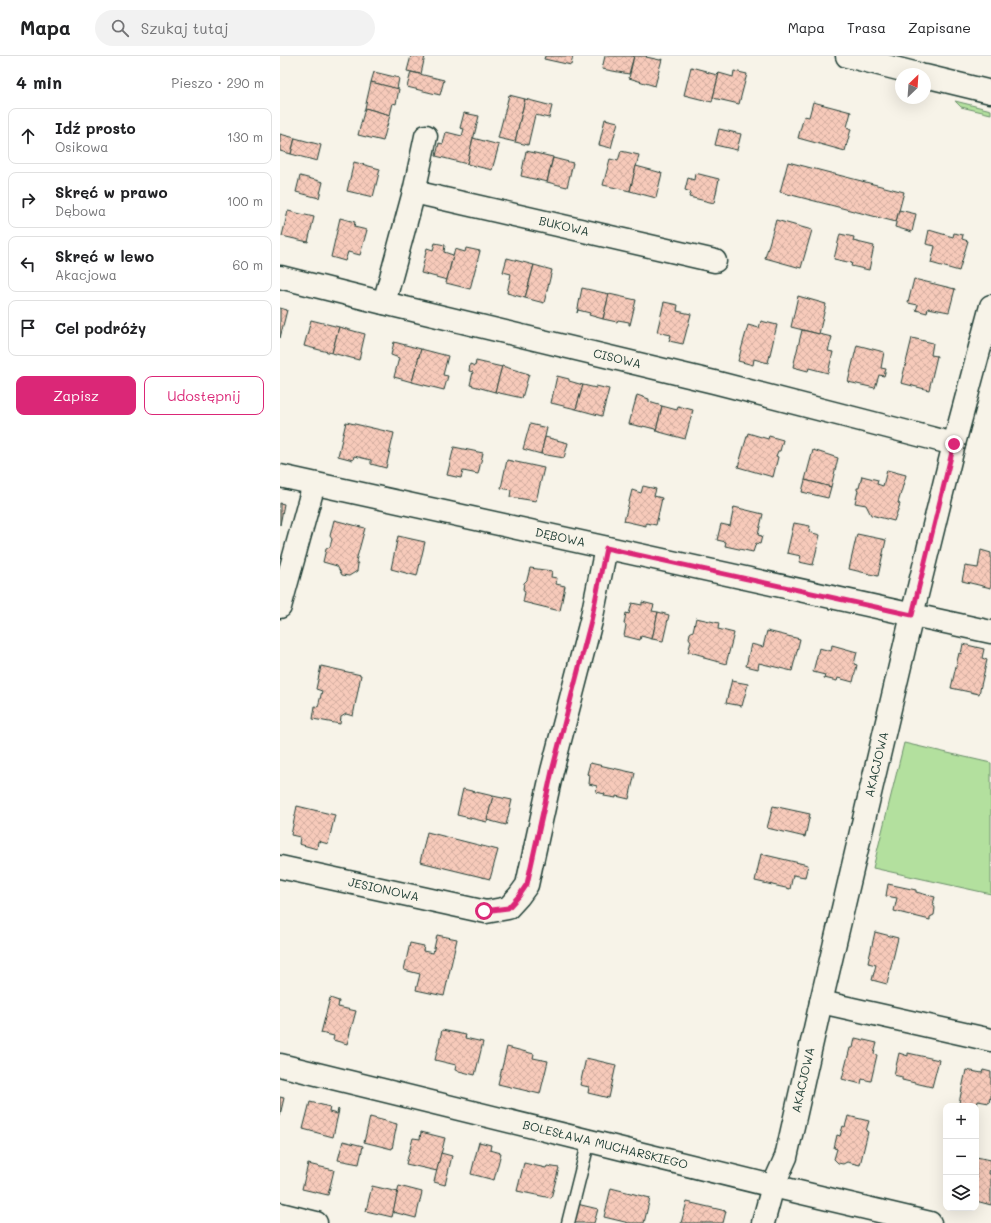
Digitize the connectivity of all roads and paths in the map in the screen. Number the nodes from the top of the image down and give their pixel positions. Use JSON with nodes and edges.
{"nodes":[{"id":1,"x":847,"y":56,"type":"edge"},
{"id":2,"x":895,"y":68,"type":"edge"},
{"id":3,"x":931,"y":77,"type":"edge"},
{"id":4,"x":991,"y":92,"type":"edge"},
{"id":5,"x":426,"y":136,"type":"dead end"},
{"id":6,"x":414,"y":192,"type":"junction"},
{"id":7,"x":715,"y":260,"type":"dead end"},
{"id":8,"x":280,"y":277,"type":"edge"},
{"id":9,"x":384,"y":303,"type":"junction"},
{"id":10,"x":991,"y":306,"type":"edge"},
{"id":11,"x":954,"y":444,"type":"junction"},
{"id":12,"x":280,"y":476,"type":"edge"},
{"id":13,"x":314,"y":484,"type":"junction"},
{"id":14,"x":606,"y":548,"type":"junction"},
{"id":15,"x":280,"y":607,"type":"edge"},
{"id":16,"x":912,"y":615,"type":"junction"},
{"id":17,"x":991,"y":632,"type":"edge"},
{"id":18,"x":280,"y":867,"type":"edge"},
{"id":19,"x":821,"y":1002,"type":"junction"},
{"id":20,"x":991,"y":1040,"type":"edge"},
{"id":21,"x":280,"y":1065,"type":"edge"},
{"id":22,"x":588,"y":1140,"type":"junction"},
{"id":23,"x":773,"y":1186,"type":"junction"},
{"id":24,"x":280,"y":1214,"type":"edge"},
{"id":25,"x":316,"y":1223,"type":"edge"},
{"id":26,"x":568,"y":1223,"type":"edge"},
{"id":27,"x":764,"y":1223,"type":"edge"},
{"id":28,"x":930,"y":1223,"type":"edge"}],
"edges":[{"from":1,"to":2,"type":"street"},
{"from":3,"to":4,"type":"street"},
{"from":5,"to":6,"type":"street"},
{"from":6,"to":7,"type":"street","name":"BUKOWA"},
{"from":6,"to":9,"type":"street"},
{"from":8,"to":9,"type":"street","name":"CISOWA"},
{"from":9,"to":11,"type":"street","name":"CISOWA"},
{"from":10,"to":11,"type":"street","name":"AKACJOWA"},
{"from":11,"to":16,"type":"street","name":"AKACJOWA"},
{"from":12,"to":13,"type":"street","name":"DĘBOWA"},
{"from":13,"to":14,"type":"street","name":"DĘBOWA"},
{"from":13,"to":15,"type":"street"},
{"from":14,"to":16,"type":"street","name":"DĘBOWA"},
{"from":14,"to":18,"type":"street","name":"JESIONOWA"},
{"from":16,"to":17,"type":"street","name":"DĘBOWA"},
{"from":16,"to":19,"type":"street","name":"AKACJOWA"},
{"from":19,"to":20,"type":"street"},
{"from":19,"to":23,"type":"street","name":"AKACJOWA"},
{"from":21,"to":22,"type":"street","name":"BOLESŁAWA MUCHARSKIEGO"},
{"from":22,"to":23,"type":"street","name":"BOLESŁAWA MUCHARSKIEGO"},
{"from":22,"to":26,"type":"lane"},
{"from":23,"to":27,"type":"street","name":"AKACJOWA"},
{"from":23,"to":28,"type":"street","name":"BOLESŁAWA MUCHARSKIEGO"},
{"from":24,"to":25,"type":"street"}]}
